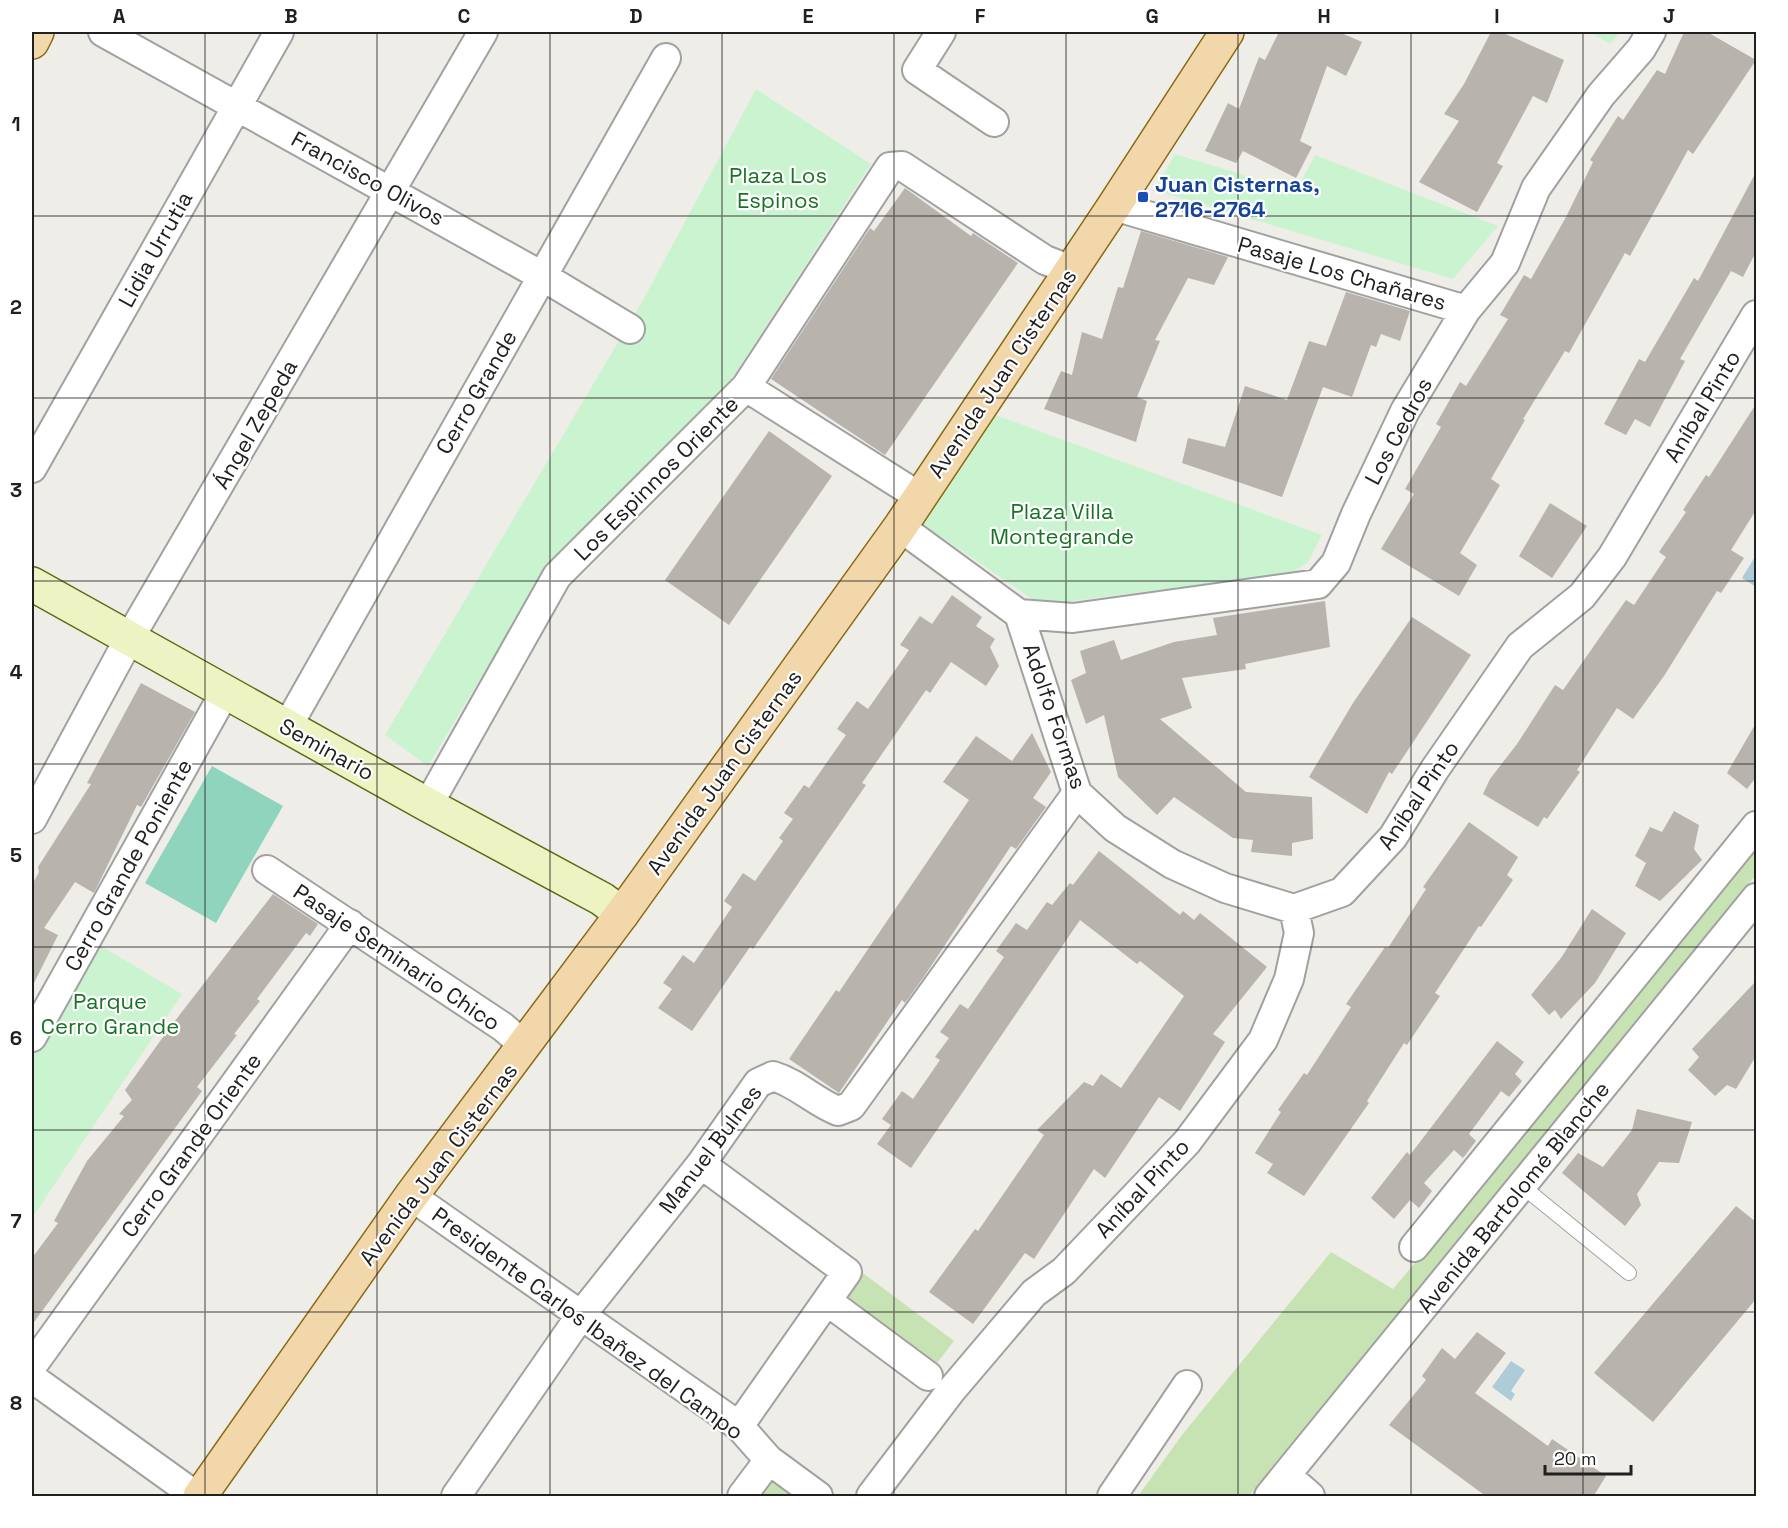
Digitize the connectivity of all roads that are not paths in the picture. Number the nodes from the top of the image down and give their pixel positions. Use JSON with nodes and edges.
{"nodes":[{"id":1,"x":38,"y":32,"type":"edge"},
{"id":2,"x":103,"y":32,"type":"edge"},
{"id":3,"x":279,"y":32,"type":"edge"},
{"id":4,"x":483,"y":32,"type":"edge"},
{"id":5,"x":941,"y":32,"type":"edge"},
{"id":6,"x":1227,"y":32,"type":"edge"},
{"id":7,"x":1651,"y":32,"type":"edge"},
{"id":8,"x":32,"y":42,"type":"edge"},
{"id":9,"x":666,"y":57,"type":"dead end"},
{"id":10,"x":236,"y":105,"type":"junction"},
{"id":11,"x":994,"y":122,"type":"dead end"},
{"id":12,"x":390,"y":191,"type":"junction"},
{"id":13,"x":1114,"y":206,"type":"junction"},
{"id":14,"x":1071,"y":270,"type":"junction"},
{"id":15,"x":542,"y":276,"type":"junction"},
{"id":16,"x":1466,"y":310,"type":"junction"},
{"id":17,"x":1756,"y":315,"type":"edge"},
{"id":18,"x":630,"y":329,"type":"dead end"},
{"id":19,"x":746,"y":387,"type":"junction"},
{"id":20,"x":32,"y":468,"type":"edge"},
{"id":21,"x":920,"y":497,"type":"junction"},
{"id":22,"x":900,"y":527,"type":"junction"},
{"id":23,"x":32,"y":584,"type":"edge"},
{"id":24,"x":1019,"y":614,"type":"junction"},
{"id":25,"x":129,"y":639,"type":"junction"},
{"id":26,"x":225,"y":692,"type":"junction"},
{"id":27,"x":287,"y":727,"type":"junction"},
{"id":28,"x":1077,"y":793,"type":"junction"},
{"id":29,"x":428,"y":805,"type":"junction"},
{"id":30,"x":32,"y":819,"type":"edge"},
{"id":31,"x":1756,"y":826,"type":"edge"},
{"id":32,"x":267,"y":870,"type":"dead end"},
{"id":33,"x":1756,"y":898,"type":"edge"},
{"id":34,"x":1294,"y":909,"type":"junction"},
{"id":35,"x":622,"y":914,"type":"junction"},
{"id":36,"x":350,"y":924,"type":"junction"},
{"id":37,"x":32,"y":1037,"type":"edge"},
{"id":38,"x":525,"y":1046,"type":"junction"},
{"id":39,"x":700,"y":1164,"type":"junction"},
{"id":40,"x":1521,"y":1186,"type":"junction"},
{"id":41,"x":411,"y":1196,"type":"junction"},
{"id":42,"x":1414,"y":1247,"type":"dead end"},
{"id":43,"x":1629,"y":1273,"type":"dead end"},
{"id":44,"x":827,"y":1301,"type":"junction"},
{"id":45,"x":582,"y":1315,"type":"junction"},
{"id":46,"x":32,"y":1366,"type":"edge"},
{"id":47,"x":928,"y":1376,"type":"dead end"},
{"id":48,"x":32,"y":1378,"type":"edge"},
{"id":49,"x":1186,"y":1385,"type":"dead end"},
{"id":50,"x":739,"y":1426,"type":"junction"},
{"id":51,"x":769,"y":1460,"type":"junction"},
{"id":52,"x":1277,"y":1486,"type":"edge"},
{"id":53,"x":748,"y":1495,"type":"edge"},
{"id":54,"x":198,"y":1497,"type":"edge"},
{"id":55,"x":456,"y":1497,"type":"edge"},
{"id":56,"x":818,"y":1497,"type":"edge"},
{"id":57,"x":871,"y":1497,"type":"edge"},
{"id":58,"x":1112,"y":1497,"type":"edge"},
{"id":59,"x":1310,"y":1497,"type":"edge"}],
"edges":[{"from":1,"to":8,"type":"main road"},
{"from":2,"to":10,"type":"street","name":"Francisco Olivos"},
{"from":3,"to":10,"type":"street","name":"Lidia Urrutia"},
{"from":4,"to":12,"type":"street","name":"Ángel Zepeda"},
{"from":5,"to":11,"type":"street"},
{"from":6,"to":13,"type":"main road","name":"Avenida Juan Cisternas"},
{"from":7,"to":16,"type":"street","name":"Los Cedros"},
{"from":9,"to":15,"type":"street","name":"Cerro Grande"},
{"from":10,"to":12,"type":"street","name":"Francisco Olivos"},
{"from":10,"to":20,"type":"street","name":"Lidia Urrutia"},
{"from":12,"to":15,"type":"street","name":"Francisco Olivos"},
{"from":12,"to":25,"type":"street","name":"Ángel Zepeda"},
{"from":13,"to":14,"type":"main road","name":"Avenida Juan Cisternas"},
{"from":13,"to":16,"type":"street","name":"Pasaje Los Chañares"},
{"from":14,"to":19,"type":"street","name":"Los Espinnos Oriente"},
{"from":14,"to":21,"type":"main road","name":"Avenida Juan Cisternas"},
{"from":15,"to":18,"type":"street","name":"Francisco Olivos"},
{"from":15,"to":27,"type":"street","name":"Cerro Grande"},
{"from":16,"to":24,"type":"street","name":"Los Cedros"},
{"from":17,"to":34,"type":"street","name":"Aníbal Pinto"},
{"from":19,"to":21,"type":"street"},
{"from":19,"to":29,"type":"street","name":"Los Espinnos Oriente"},
{"from":21,"to":22,"type":"main road","name":"Avenida Juan Cisternas"},
{"from":22,"to":24,"type":"street","name":"Adolfo Formas"},
{"from":22,"to":35,"type":"main road","name":"Avenida Juan Cisternas"},
{"from":23,"to":25,"type":"street","name":"Seminario"},
{"from":24,"to":28,"type":"street","name":"Adolfo Formas"},
{"from":25,"to":26,"type":"street","name":"Seminario"},
{"from":25,"to":30,"type":"street","name":"Ángel Zepeda"},
{"from":26,"to":27,"type":"street","name":"Seminario"},
{"from":26,"to":37,"type":"street","name":"Cerro Grande Poniente"},
{"from":27,"to":29,"type":"street","name":"Seminario"},
{"from":28,"to":34,"type":"street","name":"Adolfo Formas"},
{"from":28,"to":39,"type":"street","name":"Manuel Bulnes"},
{"from":29,"to":35,"type":"street","name":"Seminario"},
{"from":31,"to":42,"type":"street","name":"Avenida Bartolomé Blanche"},
{"from":32,"to":36,"type":"street","name":"Pasaje Seminario Chico"},
{"from":33,"to":40,"type":"street","name":"Avenida Bartolomé Blanche"},
{"from":34,"to":57,"type":"street","name":"Aníbal Pinto"},
{"from":35,"to":38,"type":"main road","name":"Avenida Juan Cisternas"},
{"from":36,"to":38,"type":"street","name":"Pasaje Seminario Chico"},
{"from":36,"to":46,"type":"street","name":"Cerro Grande Oriente"},
{"from":38,"to":41,"type":"main road","name":"Avenida Juan Cisternas"},
{"from":39,"to":44,"type":"street"},
{"from":39,"to":45,"type":"street","name":"Manuel Bulnes"},
{"from":40,"to":43,"type":"lane"},
{"from":40,"to":52,"type":"street","name":"Avenida Bartolomé Blanche"},
{"from":41,"to":45,"type":"street","name":"Presidente Carlos Ibañez del Campo"},
{"from":41,"to":54,"type":"main road","name":"Avenida Juan Cisternas"},
{"from":44,"to":47,"type":"street"},
{"from":44,"to":50,"type":"street"},
{"from":45,"to":50,"type":"street","name":"Presidente Carlos Ibañez del Campo"},
{"from":45,"to":55,"type":"street","name":"Manuel Bulnes"},
{"from":48,"to":54,"type":"street"},
{"from":49,"to":58,"type":"street"},
{"from":50,"to":51,"type":"street","name":"Presidente Carlos Ibañez del Campo"},
{"from":51,"to":53,"type":"street"},
{"from":51,"to":56,"type":"street","name":"Presidente Carlos Ibañez del Campo"},
{"from":52,"to":59,"type":"street"}]}
